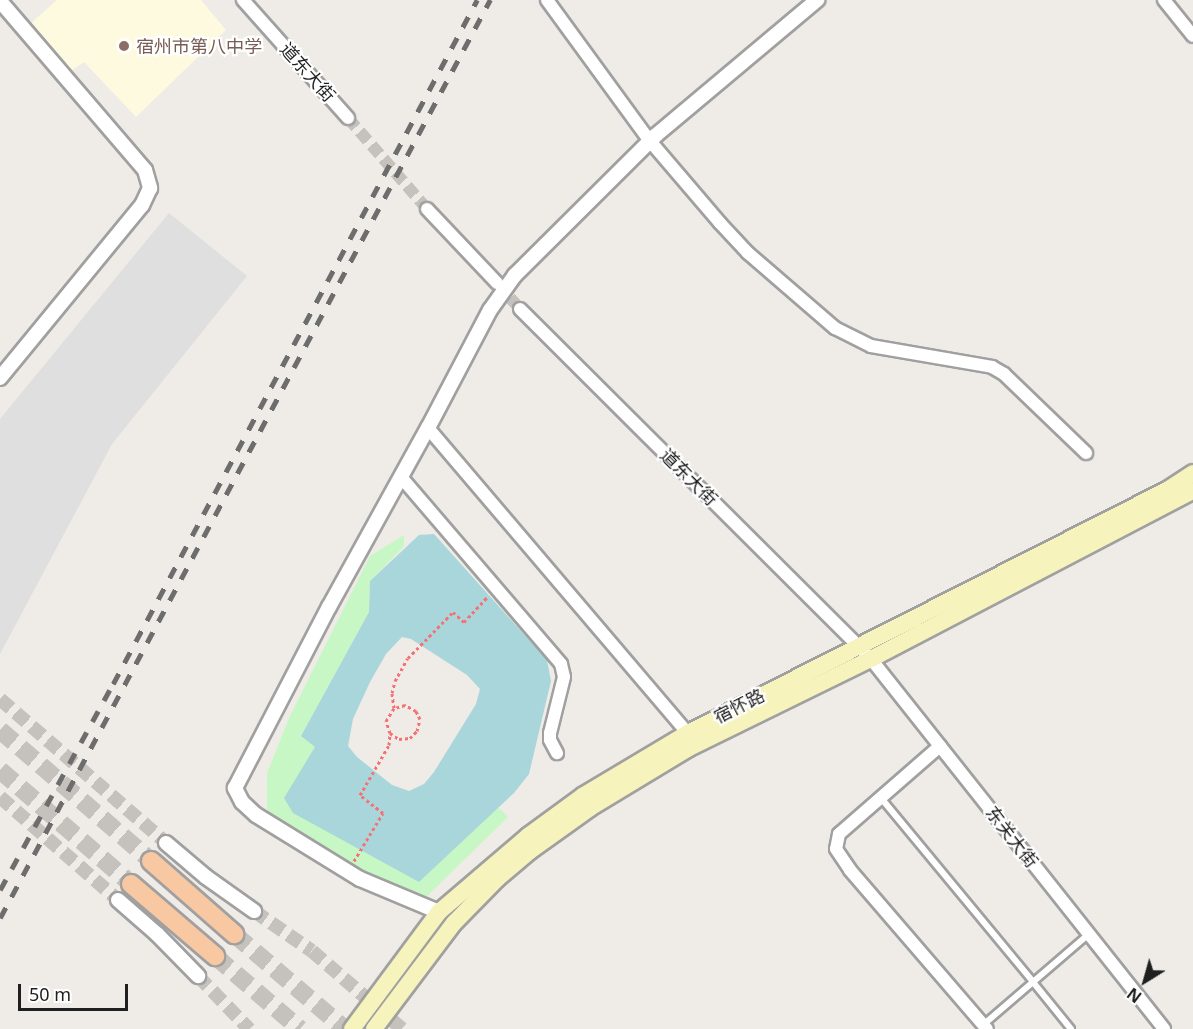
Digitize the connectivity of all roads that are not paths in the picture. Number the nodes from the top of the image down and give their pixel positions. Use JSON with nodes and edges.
{"nodes":[{"id":1,"x":243,"y":0,"type":"edge"},
{"id":2,"x":547,"y":0,"type":"edge"},
{"id":3,"x":817,"y":0,"type":"edge"},
{"id":4,"x":1164,"y":0,"type":"edge"},
{"id":5,"x":0,"y":1,"type":"edge"},
{"id":6,"x":1193,"y":36,"type":"edge"},
{"id":7,"x":348,"y":118,"type":"tunnel mouth"},
{"id":8,"x":650,"y":141,"type":"junction"},
{"id":9,"x":427,"y":209,"type":"tunnel mouth"},
{"id":10,"x":496,"y":283,"type":"tunnel mouth"},
{"id":11,"x":520,"y":309,"type":"tunnel mouth"},
{"id":12,"x":0,"y":378,"type":"edge"},
{"id":13,"x":428,"y":428,"type":"junction"},
{"id":14,"x":1086,"y":453,"type":"dead end"},
{"id":15,"x":1193,"y":473,"type":"edge"},
{"id":16,"x":401,"y":477,"type":"junction"},
{"id":17,"x":1193,"y":491,"type":"edge"},
{"id":18,"x":858,"y":645,"type":"junction"},
{"id":19,"x":871,"y":659,"type":"junction"},
{"id":20,"x":688,"y":733,"type":"junction"},
{"id":21,"x":940,"y":746,"type":"junction"},
{"id":22,"x":557,"y":753,"type":"dead end"},
{"id":23,"x":881,"y":798,"type":"junction"},
{"id":24,"x":166,"y":843,"type":"tunnel mouth"},
{"id":25,"x":151,"y":861,"type":"tunnel mouth"},
{"id":26,"x":131,"y":884,"type":"tunnel mouth"},
{"id":27,"x":118,"y":900,"type":"tunnel mouth"},
{"id":28,"x":254,"y":911,"type":"tunnel mouth"},
{"id":29,"x":439,"y":912,"type":"junction"},
{"id":30,"x":234,"y":934,"type":"tunnel mouth"},
{"id":31,"x":1089,"y":934,"type":"junction"},
{"id":32,"x":215,"y":956,"type":"tunnel mouth"},
{"id":33,"x":198,"y":976,"type":"tunnel mouth"},
{"id":34,"x":1033,"y":982,"type":"junction"},
{"id":35,"x":985,"y":1027,"type":"edge"},
{"id":36,"x":352,"y":1029,"type":"edge"},
{"id":37,"x":374,"y":1029,"type":"edge"},
{"id":38,"x":1071,"y":1029,"type":"edge"},
{"id":39,"x":1164,"y":1029,"type":"edge"}],
"edges":[{"from":1,"to":7,"type":"street","name":"道东大街"},
{"from":2,"to":8,"type":"street"},
{"from":3,"to":8,"type":"street"},
{"from":4,"to":6,"type":"street"},
{"from":5,"to":12,"type":"street"},
{"from":8,"to":13,"type":"street"},
{"from":8,"to":14,"type":"street"},
{"from":9,"to":10,"type":"street"},
{"from":11,"to":18,"type":"street","name":"道东大街"},
{"from":13,"to":16,"type":"street"},
{"from":13,"to":20,"type":"street"},
{"from":15,"to":18,"type":"main road","name":"宿怀路"},
{"from":16,"to":22,"type":"street"},
{"from":16,"to":29,"type":"street"},
{"from":17,"to":19,"type":"main road","name":"宿怀路"},
{"from":18,"to":19,"type":"street","name":"东关大街"},
{"from":18,"to":20,"type":"main road","name":"宿怀路"},
{"from":19,"to":21,"type":"street","name":"东关大街"},
{"from":19,"to":37,"type":"main road","name":"宿怀路"},
{"from":20,"to":29,"type":"main road","name":"宿怀路"},
{"from":21,"to":23,"type":"street"},
{"from":21,"to":31,"type":"street","name":"东关大街"},
{"from":23,"to":34,"type":"lane"},
{"from":23,"to":35,"type":"street"},
{"from":24,"to":28,"type":"street"},
{"from":25,"to":30,"type":"main road"},
{"from":26,"to":32,"type":"main road"},
{"from":27,"to":33,"type":"street"},
{"from":29,"to":36,"type":"main road","name":"宿怀路"},
{"from":31,"to":34,"type":"lane"},
{"from":31,"to":39,"type":"street","name":"东关大街"},
{"from":34,"to":35,"type":"lane"},
{"from":34,"to":38,"type":"lane"}]}
